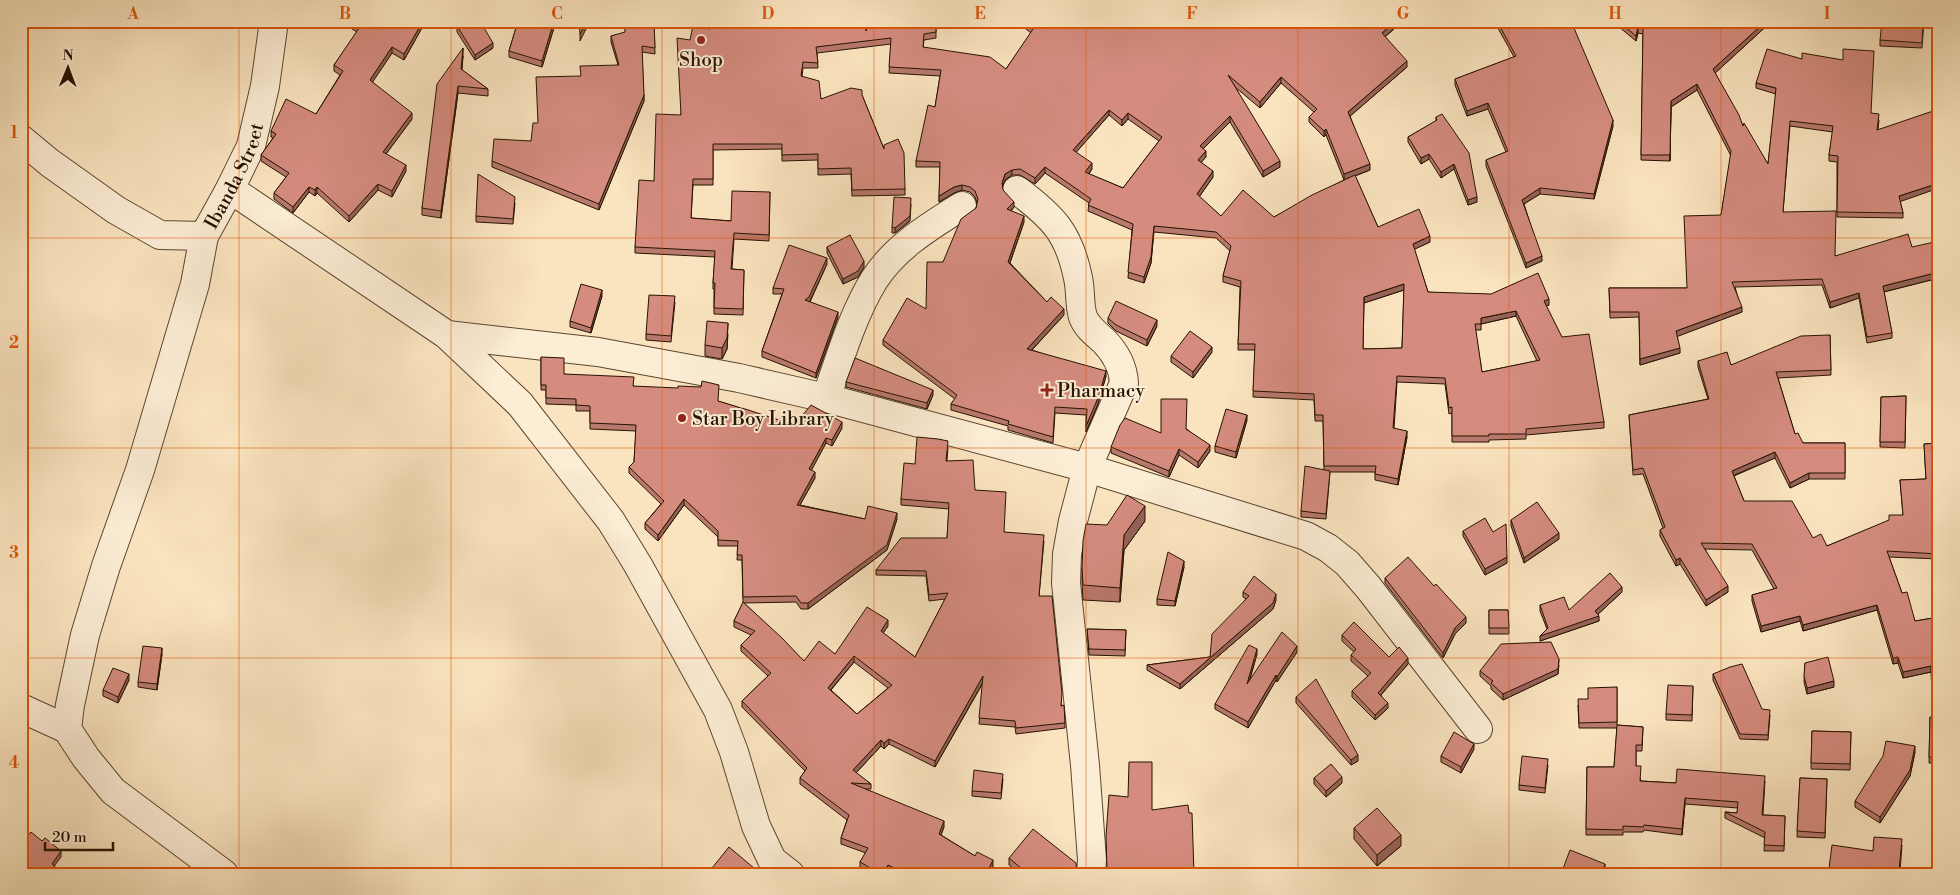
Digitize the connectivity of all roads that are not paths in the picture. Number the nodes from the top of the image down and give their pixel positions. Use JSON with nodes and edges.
{"nodes":[{"id":1,"x":274,"y":21,"type":"edge"},
{"id":2,"x":21,"y":139,"type":"edge"},
{"id":3,"x":230,"y":189,"type":"junction"},
{"id":4,"x":1017,"y":190,"type":"dead end"},
{"id":5,"x":962,"y":206,"type":"dead end"},
{"id":6,"x":204,"y":236,"type":"junction"},
{"id":7,"x":447,"y":335,"type":"junction"},
{"id":8,"x":826,"y":398,"type":"junction"},
{"id":9,"x":1087,"y":468,"type":"junction"},
{"id":10,"x":21,"y":708,"type":"edge"},
{"id":11,"x":67,"y":729,"type":"junction"},
{"id":12,"x":1478,"y":729,"type":"dead end"},
{"id":13,"x":224,"y":874,"type":"edge"},
{"id":14,"x":790,"y":874,"type":"edge"},
{"id":15,"x":1091,"y":874,"type":"edge"}],
"edges":[{"from":1,"to":3,"type":"street","name":"Ibanda Street"},
{"from":2,"to":6,"type":"street","name":"Ibanda Street"},
{"from":3,"to":6,"type":"street","name":"Ibanda Street"},
{"from":3,"to":7,"type":"street"},
{"from":4,"to":9,"type":"street"},
{"from":5,"to":8,"type":"street"},
{"from":6,"to":11,"type":"street"},
{"from":7,"to":8,"type":"street"},
{"from":7,"to":14,"type":"street"},
{"from":8,"to":9,"type":"street"},
{"from":9,"to":12,"type":"street"},
{"from":9,"to":15,"type":"street"},
{"from":10,"to":11,"type":"street"},
{"from":11,"to":13,"type":"street"}]}
